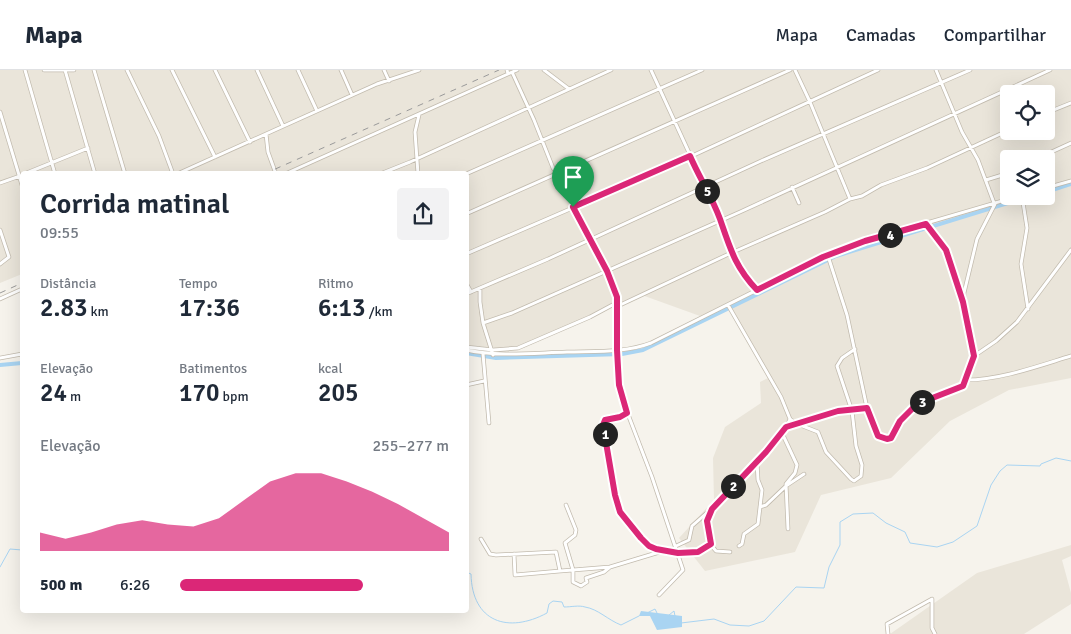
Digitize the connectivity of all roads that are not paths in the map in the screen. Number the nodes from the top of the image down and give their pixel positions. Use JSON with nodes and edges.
{"nodes":[{"id":1,"x":25,"y":70,"type":"edge"},
{"id":2,"x":44,"y":70,"type":"edge"},
{"id":3,"x":65,"y":70,"type":"edge"},
{"id":4,"x":74,"y":70,"type":"edge"},
{"id":5,"x":94,"y":70,"type":"edge"},
{"id":6,"x":127,"y":70,"type":"edge"},
{"id":7,"x":172,"y":70,"type":"edge"},
{"id":8,"x":215,"y":70,"type":"edge"},
{"id":9,"x":257,"y":70,"type":"edge"},
{"id":10,"x":298,"y":70,"type":"edge"},
{"id":11,"x":341,"y":70,"type":"edge"},
{"id":12,"x":384,"y":70,"type":"edge"},
{"id":13,"x":419,"y":70,"type":"edge"},
{"id":14,"x":517,"y":70,"type":"edge"},
{"id":15,"x":544,"y":70,"type":"edge"},
{"id":16,"x":611,"y":70,"type":"edge"},
{"id":17,"x":651,"y":70,"type":"edge"},
{"id":18,"x":702,"y":70,"type":"edge"},
{"id":19,"x":790,"y":70,"type":"edge"},
{"id":20,"x":795,"y":70,"type":"edge"},
{"id":21,"x":878,"y":70,"type":"edge"},
{"id":22,"x":936,"y":70,"type":"edge"},
{"id":23,"x":970,"y":70,"type":"edge"},
{"id":24,"x":1050,"y":70,"type":"edge"},
{"id":25,"x":509,"y":72,"type":"edge"},
{"id":26,"x":388,"y":81,"type":"junction"},
{"id":27,"x":942,"y":82,"type":"junction"},
{"id":28,"x":660,"y":88,"type":"junction"},
{"id":29,"x":569,"y":89,"type":"junction"},
{"id":30,"x":352,"y":96,"type":"junction"},
{"id":31,"x":810,"y":102,"type":"junction"},
{"id":32,"x":1071,"y":103,"type":"edge"},
{"id":33,"x":528,"y":107,"type":"junction"},
{"id":34,"x":1055,"y":109,"type":"edge"},
{"id":35,"x":317,"y":111,"type":"junction"},
{"id":36,"x":0,"y":112,"type":"edge"},
{"id":37,"x":954,"y":113,"type":"junction"},
{"id":38,"x":419,"y":114,"type":"junction"},
{"id":39,"x":677,"y":122,"type":"junction"},
{"id":40,"x":283,"y":126,"type":"junction"},
{"id":41,"x":266,"y":134,"type":"junction"},
{"id":42,"x":823,"y":134,"type":"junction"},
{"id":43,"x":1000,"y":134,"type":"edge"},
{"id":44,"x":542,"y":141,"type":"junction"},
{"id":45,"x":250,"y":142,"type":"junction"},
{"id":46,"x":1071,"y":142,"type":"edge"},
{"id":47,"x":88,"y":148,"type":"junction"},
{"id":48,"x":971,"y":148,"type":"junction"},
{"id":49,"x":1055,"y":150,"type":"edge"},
{"id":50,"x":690,"y":156,"type":"junction"},
{"id":51,"x":215,"y":157,"type":"junction"},
{"id":52,"x":417,"y":159,"type":"junction"},
{"id":53,"x":52,"y":163,"type":"junction"},
{"id":54,"x":836,"y":167,"type":"junction"},
{"id":55,"x":21,"y":171,"type":"edge"},
{"id":56,"x":32,"y":171,"type":"edge"},
{"id":57,"x":54,"y":171,"type":"edge"},
{"id":58,"x":94,"y":171,"type":"edge"},
{"id":59,"x":124,"y":171,"type":"edge"},
{"id":60,"x":172,"y":171,"type":"edge"},
{"id":61,"x":185,"y":171,"type":"edge"},
{"id":62,"x":275,"y":171,"type":"edge"},
{"id":63,"x":292,"y":171,"type":"edge"},
{"id":64,"x":387,"y":171,"type":"edge"},
{"id":65,"x":418,"y":171,"type":"edge"},
{"id":66,"x":469,"y":173,"type":"edge"},
{"id":67,"x":558,"y":174,"type":"junction"},
{"id":68,"x":20,"y":176,"type":"edge"},
{"id":69,"x":1000,"y":176,"type":"edge"},
{"id":70,"x":986,"y":180,"type":"junction"},
{"id":71,"x":1071,"y":181,"type":"edge"},
{"id":72,"x":0,"y":183,"type":"edge"},
{"id":73,"x":1055,"y":185,"type":"edge"},
{"id":74,"x":705,"y":187,"type":"junction"},
{"id":75,"x":792,"y":187,"type":"junction"},
{"id":76,"x":850,"y":199,"type":"junction"},
{"id":77,"x":1000,"y":202,"type":"edge"},
{"id":78,"x":799,"y":203,"type":"dead end"},
{"id":79,"x":995,"y":203,"type":"junction"},
{"id":80,"x":1023,"y":205,"type":"edge"},
{"id":81,"x":573,"y":207,"type":"junction"},
{"id":82,"x":469,"y":213,"type":"edge"},
{"id":83,"x":720,"y":220,"type":"junction"},
{"id":84,"x":926,"y":224,"type":"junction"},
{"id":85,"x":0,"y":230,"type":"edge"},
{"id":86,"x":589,"y":240,"type":"junction"},
{"id":87,"x":1071,"y":250,"type":"edge"},
{"id":88,"x":469,"y":253,"type":"edge"},
{"id":89,"x":731,"y":253,"type":"junction"},
{"id":90,"x":828,"y":256,"type":"junction"},
{"id":91,"x":0,"y":264,"type":"edge"},
{"id":92,"x":607,"y":271,"type":"junction"},
{"id":93,"x":480,"y":288,"type":"junction"},
{"id":94,"x":20,"y":290,"type":"edge"},
{"id":95,"x":757,"y":290,"type":"junction"},
{"id":96,"x":470,"y":292,"type":"edge"},
{"id":97,"x":0,"y":299,"type":"edge"},
{"id":98,"x":963,"y":302,"type":"junction"},
{"id":99,"x":618,"y":304,"type":"junction"},
{"id":100,"x":728,"y":305,"type":"junction"},
{"id":101,"x":1028,"y":308,"type":"junction"},
{"id":102,"x":483,"y":323,"type":"junction"},
{"id":103,"x":469,"y":349,"type":"edge"},
{"id":104,"x":855,"y":349,"type":"junction"},
{"id":105,"x":469,"y":350,"type":"edge"},
{"id":106,"x":493,"y":350,"type":"junction"},
{"id":107,"x":617,"y":350,"type":"junction"},
{"id":108,"x":20,"y":354,"type":"edge"},
{"id":109,"x":483,"y":354,"type":"junction"},
{"id":110,"x":493,"y":355,"type":"junction"},
{"id":111,"x":974,"y":356,"type":"junction"},
{"id":112,"x":1071,"y":356,"type":"edge"},
{"id":113,"x":0,"y":358,"type":"edge"},
{"id":114,"x":966,"y":380,"type":"junction"},
{"id":115,"x":484,"y":381,"type":"junction"},
{"id":116,"x":469,"y":384,"type":"edge"},
{"id":117,"x":867,"y":408,"type":"junction"},
{"id":118,"x":852,"y":411,"type":"junction"},
{"id":119,"x":627,"y":413,"type":"junction"},
{"id":120,"x":790,"y":419,"type":"junction"},
{"id":121,"x":489,"y":423,"type":"dead end"},
{"id":122,"x":795,"y":423,"type":"junction"},
{"id":123,"x":786,"y":427,"type":"junction"},
{"id":124,"x":782,"y":433,"type":"junction"},
{"id":125,"x":757,"y":462,"type":"junction"},
{"id":126,"x":804,"y":474,"type":"dead end"},
{"id":127,"x":786,"y":486,"type":"junction"},
{"id":128,"x":566,"y":505,"type":"dead end"},
{"id":129,"x":760,"y":507,"type":"junction"},
{"id":130,"x":712,"y":509,"type":"junction"},
{"id":131,"x":788,"y":529,"type":"dead end"},
{"id":132,"x":481,"y":539,"type":"dead end"},
{"id":133,"x":711,"y":544,"type":"junction"},
{"id":134,"x":676,"y":546,"type":"junction"},
{"id":135,"x":739,"y":546,"type":"dead end"},
{"id":136,"x":665,"y":550,"type":"junction"},
{"id":137,"x":730,"y":552,"type":"dead end"},
{"id":138,"x":678,"y":553,"type":"junction"},
{"id":139,"x":514,"y":554,"type":"junction"},
{"id":140,"x":610,"y":567,"type":"junction"},
{"id":141,"x":573,"y":570,"type":"junction"},
{"id":142,"x":560,"y":571,"type":"junction"},
{"id":143,"x":659,"y":595,"type":"dead end"},
{"id":144,"x":888,"y":634,"type":"edge"},
{"id":145,"x":935,"y":634,"type":"edge"}],
"edges":[{"from":1,"to":53,"type":"street"},
{"from":2,"to":3,"type":"street"},
{"from":3,"to":4,"type":"street"},
{"from":3,"to":47,"type":"street"},
{"from":5,"to":59,"type":"street"},
{"from":6,"to":60,"type":"street"},
{"from":7,"to":51,"type":"street"},
{"from":8,"to":45,"type":"street"},
{"from":9,"to":40,"type":"street"},
{"from":10,"to":35,"type":"street"},
{"from":11,"to":30,"type":"street"},
{"from":12,"to":26,"type":"street"},
{"from":13,"to":26,"type":"street"},
{"from":14,"to":25,"type":"street"},
{"from":15,"to":29,"type":"street"},
{"from":16,"to":29,"type":"street"},
{"from":17,"to":28,"type":"street"},
{"from":18,"to":28,"type":"street"},
{"from":19,"to":39,"type":"street"},
{"from":20,"to":31,"type":"street"},
{"from":21,"to":31,"type":"street"},
{"from":22,"to":27,"type":"street"},
{"from":23,"to":27,"type":"street"},
{"from":24,"to":37,"type":"street"},
{"from":25,"to":33,"type":"street"},
{"from":25,"to":38,"type":"street"},
{"from":26,"to":30,"type":"street"},
{"from":27,"to":37,"type":"street"},
{"from":27,"to":42,"type":"street"},
{"from":28,"to":39,"type":"street"},
{"from":28,"to":44,"type":"street"},
{"from":29,"to":33,"type":"street"},
{"from":30,"to":35,"type":"street"},
{"from":31,"to":42,"type":"street"},
{"from":31,"to":50,"type":"street"},
{"from":32,"to":34,"type":"street"},
{"from":33,"to":44,"type":"street"},
{"from":33,"to":52,"type":"street"},
{"from":35,"to":40,"type":"street"},
{"from":36,"to":55,"type":"street"},
{"from":37,"to":48,"type":"street"},
{"from":37,"to":54,"type":"street"},
{"from":38,"to":52,"type":"street"},
{"from":38,"to":63,"type":"street"},
{"from":39,"to":50,"type":"street"},
{"from":39,"to":67,"type":"street"},
{"from":40,"to":41,"type":"street"},
{"from":41,"to":45,"type":"street"},
{"from":41,"to":62,"type":"street"},
{"from":42,"to":54,"type":"street"},
{"from":42,"to":74,"type":"street"},
{"from":43,"to":48,"type":"street"},
{"from":44,"to":66,"type":"street"},
{"from":44,"to":67,"type":"street"},
{"from":45,"to":51,"type":"street"},
{"from":46,"to":49,"type":"street"},
{"from":47,"to":53,"type":"street"},
{"from":47,"to":58,"type":"street"},
{"from":48,"to":70,"type":"street"},
{"from":48,"to":76,"type":"street"},
{"from":50,"to":74,"type":"street"},
{"from":50,"to":81,"type":"street"},
{"from":51,"to":61,"type":"street"},
{"from":52,"to":64,"type":"street"},
{"from":52,"to":65,"type":"street"},
{"from":53,"to":56,"type":"street"},
{"from":53,"to":57,"type":"street"},
{"from":54,"to":75,"type":"street"},
{"from":54,"to":76,"type":"street"},
{"from":67,"to":81,"type":"street"},
{"from":67,"to":82,"type":"street"},
{"from":68,"to":72,"type":"street"},
{"from":69,"to":70,"type":"street"},
{"from":70,"to":79,"type":"street"},
{"from":71,"to":73,"type":"street"},
{"from":74,"to":83,"type":"street"},
{"from":74,"to":86,"type":"street"},
{"from":75,"to":78,"type":"street"},
{"from":75,"to":83,"type":"street"},
{"from":76,"to":89,"type":"street"},
{"from":77,"to":79,"type":"street"},
{"from":79,"to":84,"type":"street"},
{"from":79,"to":98,"type":"street"},
{"from":80,"to":101,"type":"street"},
{"from":81,"to":86,"type":"street"},
{"from":81,"to":88,"type":"street"},
{"from":83,"to":89,"type":"street"},
{"from":83,"to":92,"type":"street"},
{"from":84,"to":90,"type":"street"},
{"from":84,"to":98,"type":"street"},
{"from":85,"to":91,"type":"street"},
{"from":86,"to":92,"type":"street"},
{"from":86,"to":93,"type":"street"},
{"from":87,"to":101,"type":"street"},
{"from":89,"to":95,"type":"street"},
{"from":89,"to":99,"type":"street"},
{"from":90,"to":95,"type":"street"},
{"from":90,"to":104,"type":"street"},
{"from":92,"to":99,"type":"street"},
{"from":92,"to":102,"type":"street"},
{"from":93,"to":96,"type":"street"},
{"from":93,"to":102,"type":"street"},
{"from":94,"to":97,"type":"street"},
{"from":95,"to":100,"type":"street"},
{"from":98,"to":111,"type":"street"},
{"from":99,"to":106,"type":"street"},
{"from":99,"to":107,"type":"street"},
{"from":100,"to":107,"type":"street"},
{"from":100,"to":120,"type":"street"},
{"from":101,"to":111,"type":"street"},
{"from":102,"to":106,"type":"street"},
{"from":103,"to":106,"type":"street"},
{"from":104,"to":117,"type":"street"},
{"from":104,"to":118,"type":"street"},
{"from":105,"to":109,"type":"street"},
{"from":106,"to":110,"type":"street"},
{"from":107,"to":110,"type":"street"},
{"from":107,"to":119,"type":"street"},
{"from":108,"to":113,"type":"street"},
{"from":109,"to":110,"type":"street"},
{"from":109,"to":115,"type":"street"},
{"from":111,"to":114,"type":"street"},
{"from":112,"to":114,"type":"street"},
{"from":114,"to":117,"type":"street"},
{"from":115,"to":116,"type":"street"},
{"from":115,"to":121,"type":"street"},
{"from":117,"to":118,"type":"street"},
{"from":118,"to":122,"type":"street"},
{"from":118,"to":122,"type":"street"},
{"from":119,"to":134,"type":"street"},
{"from":119,"to":136,"type":"street"},
{"from":120,"to":122,"type":"street"},
{"from":120,"to":123,"type":"street"},
{"from":122,"to":123,"type":"street"},
{"from":123,"to":124,"type":"street"},
{"from":124,"to":125,"type":"street"},
{"from":124,"to":127,"type":"street"},
{"from":125,"to":129,"type":"street"},
{"from":125,"to":130,"type":"street"},
{"from":126,"to":127,"type":"street"},
{"from":127,"to":129,"type":"street"},
{"from":127,"to":131,"type":"street"},
{"from":128,"to":141,"type":"street"},
{"from":129,"to":135,"type":"street"},
{"from":130,"to":133,"type":"street"},
{"from":130,"to":134,"type":"street"},
{"from":132,"to":139,"type":"street"},
{"from":133,"to":137,"type":"street"},
{"from":133,"to":138,"type":"street"},
{"from":134,"to":138,"type":"street"},
{"from":136,"to":138,"type":"street"},
{"from":136,"to":140,"type":"street"},
{"from":138,"to":143,"type":"street"},
{"from":139,"to":142,"type":"street"},
{"from":139,"to":142,"type":"street"},
{"from":140,"to":141,"type":"street"},
{"from":140,"to":141,"type":"street"},
{"from":141,"to":142,"type":"street"},
{"from":144,"to":145,"type":"street"}]}
